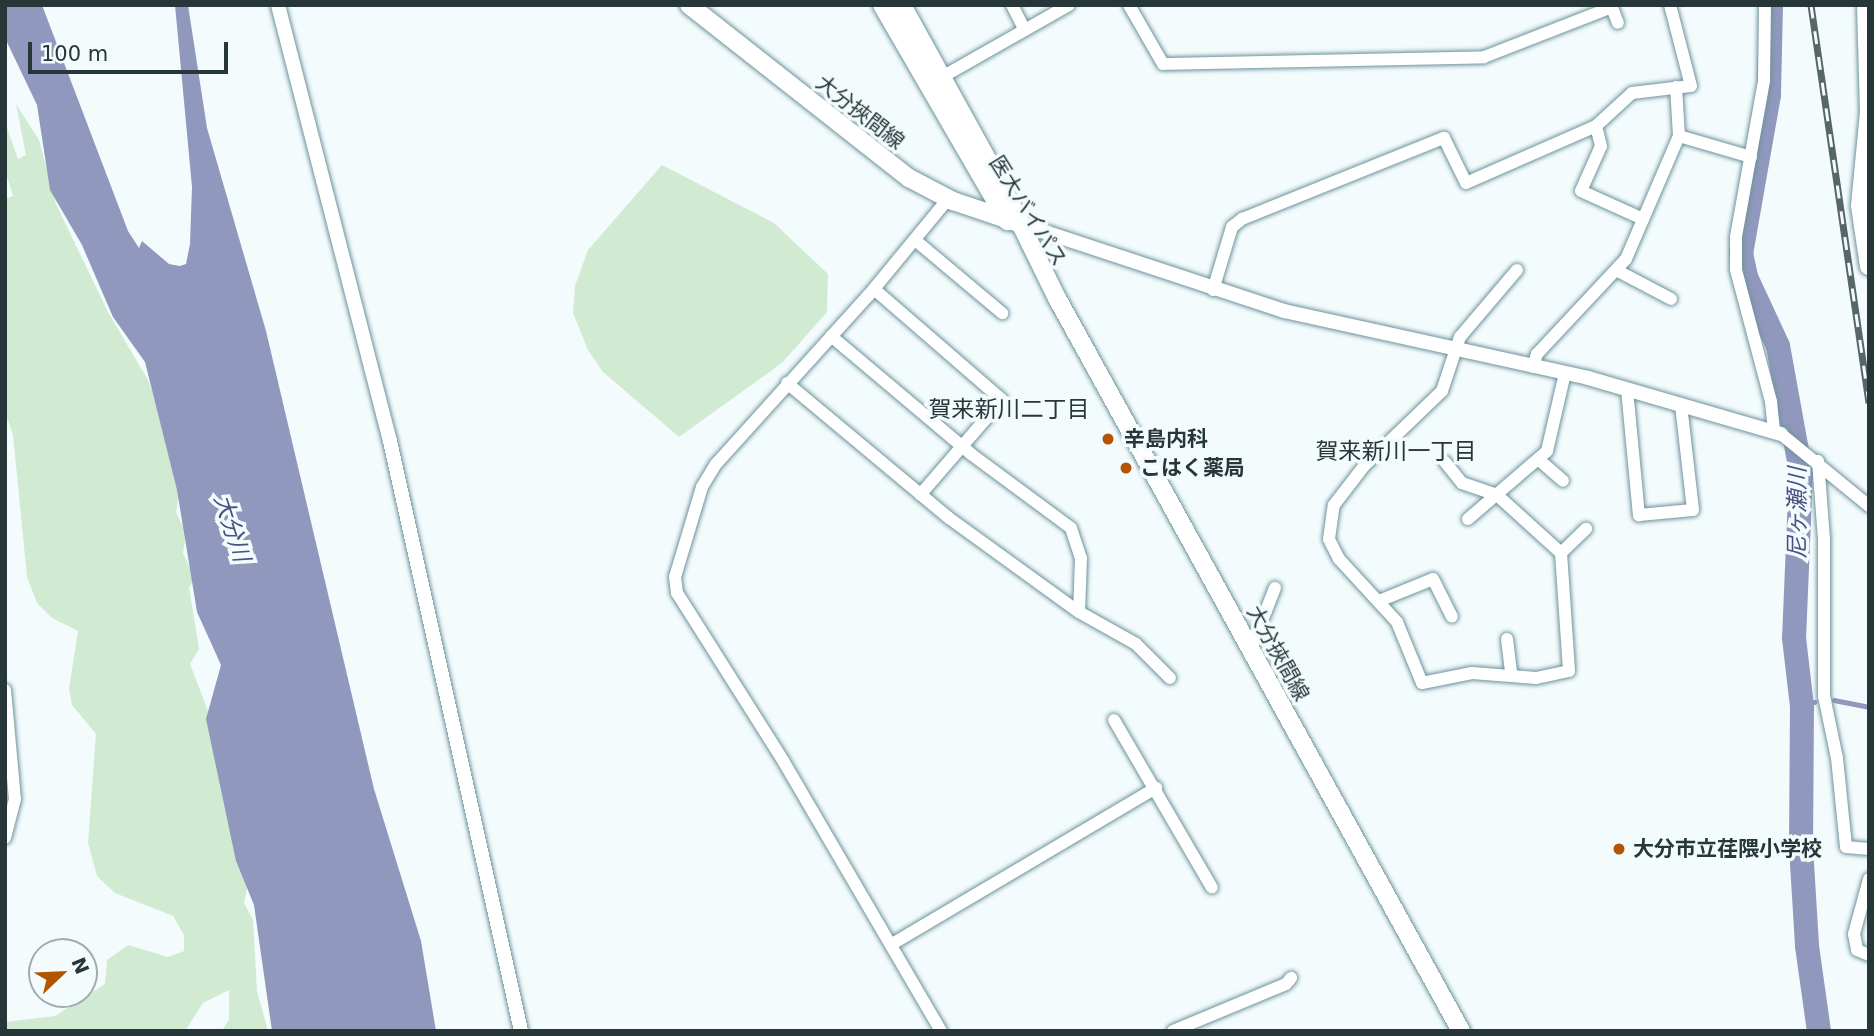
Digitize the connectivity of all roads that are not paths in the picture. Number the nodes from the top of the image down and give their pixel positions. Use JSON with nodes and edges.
{"nodes":[{"id":1,"x":278,"y":5,"type":"edge"},
{"id":2,"x":689,"y":5,"type":"edge"},
{"id":3,"x":882,"y":5,"type":"edge"},
{"id":4,"x":902,"y":5,"type":"edge"},
{"id":5,"x":1012,"y":5,"type":"edge"},
{"id":6,"x":1069,"y":5,"type":"edge"},
{"id":7,"x":1129,"y":5,"type":"edge"},
{"id":8,"x":1670,"y":5,"type":"edge"},
{"id":9,"x":1765,"y":5,"type":"edge"},
{"id":10,"x":1866,"y":5,"type":"edge"},
{"id":11,"x":1612,"y":6,"type":"edge"},
{"id":12,"x":1618,"y":23,"type":"dead end"},
{"id":13,"x":1026,"y":30,"type":"junction"},
{"id":14,"x":934,"y":81,"type":"junction"},
{"id":15,"x":1676,"y":87,"type":"junction"},
{"id":16,"x":1869,"y":111,"type":"edge"},
{"id":17,"x":1596,"y":126,"type":"junction"},
{"id":18,"x":1679,"y":136,"type":"junction"},
{"id":19,"x":1751,"y":157,"type":"junction"},
{"id":20,"x":948,"y":199,"type":"junction"},
{"id":21,"x":1643,"y":219,"type":"junction"},
{"id":22,"x":1013,"y":221,"type":"junction"},
{"id":23,"x":915,"y":240,"type":"junction"},
{"id":24,"x":1869,"y":266,"type":"edge"},
{"id":25,"x":1517,"y":270,"type":"dead end"},
{"id":26,"x":1618,"y":271,"type":"junction"},
{"id":27,"x":873,"y":289,"type":"junction"},
{"id":28,"x":1213,"y":289,"type":"junction"},
{"id":29,"x":1057,"y":298,"type":"joint"},
{"id":30,"x":1671,"y":299,"type":"dead end"},
{"id":31,"x":1002,"y":313,"type":"dead end"},
{"id":32,"x":831,"y":336,"type":"junction"},
{"id":33,"x":1455,"y":350,"type":"junction"},
{"id":34,"x":1533,"y":367,"type":"junction"},
{"id":35,"x":1565,"y":373,"type":"junction"},
{"id":36,"x":787,"y":383,"type":"junction"},
{"id":37,"x":1627,"y":389,"type":"junction"},
{"id":38,"x":1681,"y":404,"type":"junction"},
{"id":39,"x":1778,"y":433,"type":"junction"},
{"id":40,"x":963,"y":445,"type":"junction"},
{"id":41,"x":1538,"y":459,"type":"junction"},
{"id":42,"x":1816,"y":460,"type":"junction"},
{"id":43,"x":1445,"y":462,"type":"dead end"},
{"id":44,"x":1563,"y":481,"type":"dead end"},
{"id":45,"x":920,"y":495,"type":"junction"},
{"id":46,"x":1497,"y":495,"type":"junction"},
{"id":47,"x":1869,"y":506,"type":"edge"},
{"id":48,"x":1468,"y":519,"type":"dead end"},
{"id":49,"x":1586,"y":529,"type":"dead end"},
{"id":50,"x":1561,"y":553,"type":"junction"},
{"id":51,"x":1275,"y":588,"type":"dead end"},
{"id":52,"x":1379,"y":601,"type":"junction"},
{"id":53,"x":1079,"y":612,"type":"junction"},
{"id":54,"x":1452,"y":617,"type":"dead end"},
{"id":55,"x":1507,"y":639,"type":"dead end"},
{"id":56,"x":1251,"y":651,"type":"junction"},
{"id":57,"x":1511,"y":674,"type":"junction"},
{"id":58,"x":1170,"y":678,"type":"dead end"},
{"id":59,"x":5,"y":690,"type":"edge"},
{"id":60,"x":1114,"y":720,"type":"dead end"},
{"id":61,"x":1156,"y":788,"type":"junction"},
{"id":62,"x":5,"y":838,"type":"edge"},
{"id":63,"x":1868,"y":849,"type":"edge"},
{"id":64,"x":1869,"y":857,"type":"edge"},
{"id":65,"x":1869,"y":879,"type":"edge"},
{"id":66,"x":1212,"y":888,"type":"dead end"},
{"id":67,"x":892,"y":944,"type":"junction"},
{"id":68,"x":1869,"y":955,"type":"edge"},
{"id":69,"x":1291,"y":978,"type":"dead end"},
{"id":70,"x":1198,"y":1026,"type":"edge"},
{"id":71,"x":521,"y":1031,"type":"edge"},
{"id":72,"x":941,"y":1031,"type":"edge"},
{"id":73,"x":1173,"y":1031,"type":"edge"},
{"id":74,"x":1461,"y":1031,"type":"edge"}],
"edges":[{"from":1,"to":71,"type":"street"},
{"from":2,"to":20,"type":"main road","name":"大分挾間線"},
{"from":3,"to":14,"type":"main road","name":"医大バイパス"},
{"from":4,"to":14,"type":"main road","name":"医大バイパス"},
{"from":5,"to":13,"type":"street"},
{"from":6,"to":13,"type":"street"},
{"from":7,"to":11,"type":"street"},
{"from":8,"to":15,"type":"street"},
{"from":9,"to":19,"type":"street"},
{"from":10,"to":16,"type":"main road"},
{"from":11,"to":12,"type":"street"},
{"from":13,"to":14,"type":"street"},
{"from":14,"to":22,"type":"main road","name":"医大バイパス"},
{"from":15,"to":17,"type":"street"},
{"from":15,"to":18,"type":"street"},
{"from":16,"to":24,"type":"main road"},
{"from":17,"to":21,"type":"street"},
{"from":17,"to":28,"type":"street"},
{"from":18,"to":19,"type":"street"},
{"from":18,"to":21,"type":"street"},
{"from":19,"to":39,"type":"street"},
{"from":20,"to":22,"type":"main road","name":"大分挾間線"},
{"from":20,"to":23,"type":"street"},
{"from":21,"to":26,"type":"street"},
{"from":22,"to":28,"type":"street"},
{"from":22,"to":29,"type":"main road","name":"医大バイパス"},
{"from":23,"to":27,"type":"street"},
{"from":23,"to":31,"type":"street"},
{"from":25,"to":33,"type":"street"},
{"from":26,"to":30,"type":"street"},
{"from":26,"to":34,"type":"street"},
{"from":27,"to":32,"type":"street"},
{"from":27,"to":40,"type":"street"},
{"from":28,"to":33,"type":"street"},
{"from":29,"to":56,"type":"main road","name":"大分挾間線"},
{"from":32,"to":36,"type":"street"},
{"from":32,"to":40,"type":"street"},
{"from":33,"to":34,"type":"street"},
{"from":33,"to":52,"type":"street"},
{"from":34,"to":35,"type":"street"},
{"from":35,"to":37,"type":"street"},
{"from":35,"to":41,"type":"street"},
{"from":36,"to":45,"type":"street"},
{"from":36,"to":67,"type":"street"},
{"from":37,"to":38,"type":"street"},
{"from":37,"to":38,"type":"street"},
{"from":38,"to":39,"type":"street"},
{"from":39,"to":42,"type":"street"},
{"from":40,"to":45,"type":"street"},
{"from":40,"to":53,"type":"street"},
{"from":41,"to":44,"type":"street"},
{"from":41,"to":46,"type":"street"},
{"from":42,"to":47,"type":"street"},
{"from":42,"to":63,"type":"street"},
{"from":43,"to":46,"type":"street"},
{"from":45,"to":53,"type":"street"},
{"from":46,"to":48,"type":"street"},
{"from":46,"to":50,"type":"street"},
{"from":49,"to":50,"type":"street"},
{"from":50,"to":57,"type":"street"},
{"from":51,"to":56,"type":"street"},
{"from":52,"to":54,"type":"street"},
{"from":52,"to":57,"type":"street"},
{"from":53,"to":58,"type":"street"},
{"from":55,"to":57,"type":"street"},
{"from":56,"to":74,"type":"main road","name":"大分挾間線"},
{"from":59,"to":62,"type":"street"},
{"from":60,"to":61,"type":"street"},
{"from":61,"to":66,"type":"street"},
{"from":61,"to":67,"type":"street"},
{"from":63,"to":64,"type":"street"},
{"from":65,"to":68,"type":"street"},
{"from":67,"to":72,"type":"street"},
{"from":69,"to":70,"type":"street"},
{"from":70,"to":73,"type":"street"}]}
